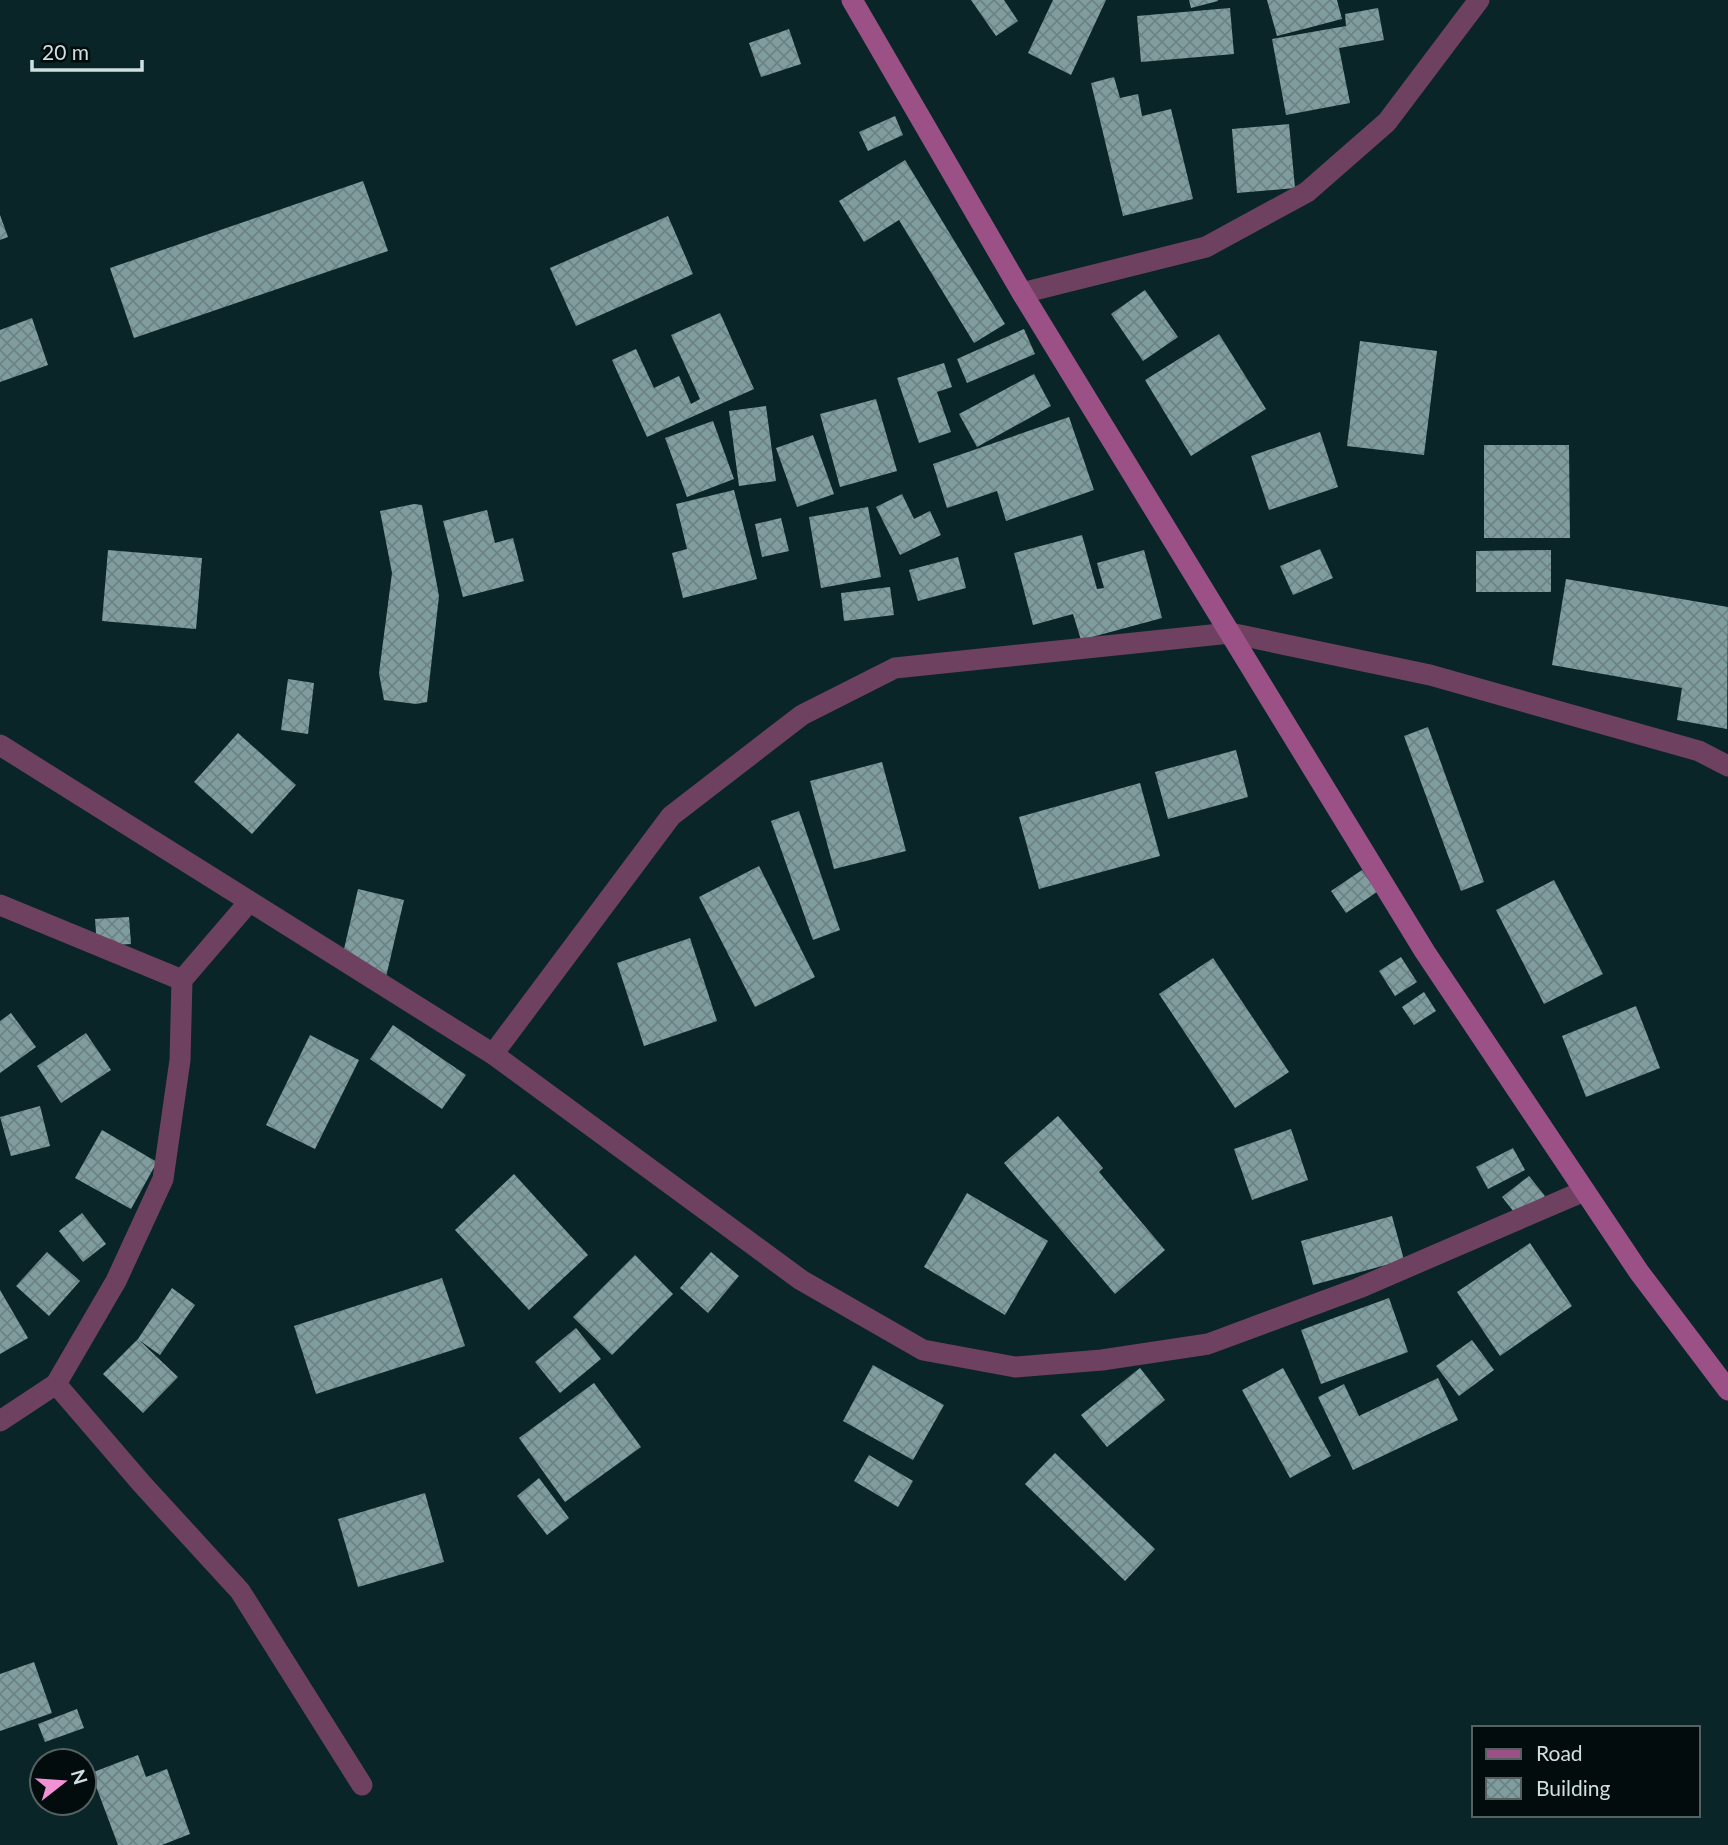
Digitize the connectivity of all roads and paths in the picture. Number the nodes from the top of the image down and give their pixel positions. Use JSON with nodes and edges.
{"nodes":[{"id":1,"x":852,"y":0,"type":"edge"},
{"id":2,"x":1479,"y":0,"type":"edge"},
{"id":3,"x":1022,"y":293,"type":"junction"},
{"id":4,"x":1230,"y":633,"type":"junction"},
{"id":5,"x":0,"y":745,"type":"edge"},
{"id":6,"x":1728,"y":766,"type":"edge"},
{"id":7,"x":249,"y":902,"type":"junction"},
{"id":8,"x":0,"y":905,"type":"edge"},
{"id":9,"x":182,"y":980,"type":"junction"},
{"id":10,"x":493,"y":1054,"type":"junction"},
{"id":11,"x":1584,"y":1191,"type":"junction"},
{"id":12,"x":56,"y":1384,"type":"junction"},
{"id":13,"x":1728,"y":1390,"type":"edge"},
{"id":14,"x":0,"y":1421,"type":"edge"},
{"id":15,"x":362,"y":1785,"type":"dead end"}],
"edges":[{"from":1,"to":3,"type":"street"},
{"from":2,"to":3,"type":"street"},
{"from":3,"to":4,"type":"street"},
{"from":4,"to":6,"type":"street"},
{"from":4,"to":10,"type":"street"},
{"from":4,"to":11,"type":"street"},
{"from":5,"to":7,"type":"street"},
{"from":7,"to":9,"type":"street"},
{"from":7,"to":10,"type":"street"},
{"from":8,"to":9,"type":"street"},
{"from":9,"to":12,"type":"street"},
{"from":10,"to":11,"type":"street"},
{"from":11,"to":13,"type":"street"},
{"from":12,"to":14,"type":"street"},
{"from":12,"to":15,"type":"street"}]}
